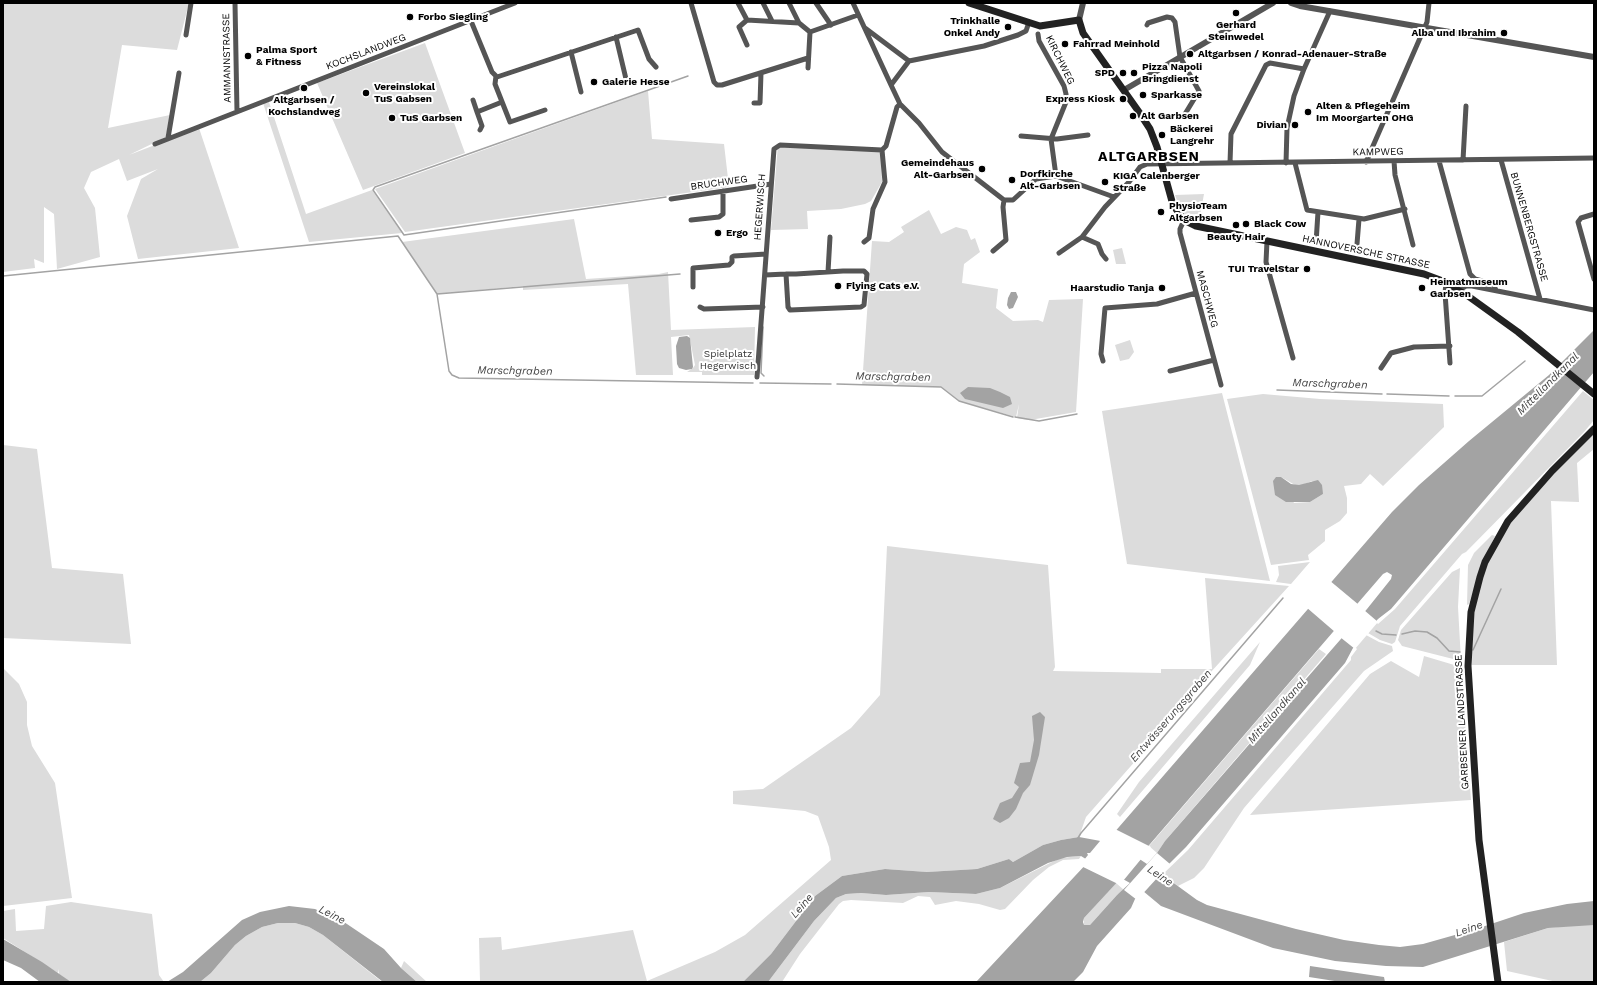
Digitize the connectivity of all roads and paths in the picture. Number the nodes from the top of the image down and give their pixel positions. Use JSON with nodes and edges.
{"nodes":[{"id":1,"x":191,"y":3,"type":"edge"},
{"id":2,"x":235,"y":3,"type":"edge"},
{"id":3,"x":515,"y":3,"type":"edge"},
{"id":4,"x":691,"y":3,"type":"edge"},
{"id":5,"x":738,"y":3,"type":"edge"},
{"id":6,"x":763,"y":3,"type":"edge"},
{"id":7,"x":789,"y":3,"type":"edge"},
{"id":8,"x":816,"y":3,"type":"edge"},
{"id":9,"x":853,"y":3,"type":"edge"},
{"id":10,"x":969,"y":3,"type":"edge"},
{"id":11,"x":1083,"y":3,"type":"edge"},
{"id":12,"x":1273,"y":3,"type":"edge"},
{"id":13,"x":1291,"y":3,"type":"edge"},
{"id":14,"x":1429,"y":3,"type":"edge"},
{"id":15,"x":1330,"y":12,"type":"junction"},
{"id":16,"x":858,"y":15,"type":"junction"},
{"id":17,"x":471,"y":20,"type":"junction"},
{"id":18,"x":747,"y":20,"type":"junction"},
{"id":19,"x":1079,"y":20,"type":"junction"},
{"id":20,"x":772,"y":21,"type":"junction"},
{"id":21,"x":1029,"y":22,"type":"junction"},
{"id":22,"x":799,"y":23,"type":"junction"},
{"id":23,"x":831,"y":25,"type":"junction"},
{"id":24,"x":1147,"y":25,"type":"dead end"},
{"id":25,"x":864,"y":27,"type":"junction"},
{"id":26,"x":1424,"y":28,"type":"junction"},
{"id":27,"x":810,"y":32,"type":"junction"},
{"id":28,"x":1038,"y":34,"type":"dead end"},
{"id":29,"x":186,"y":35,"type":"dead end"},
{"id":30,"x":616,"y":37,"type":"junction"},
{"id":31,"x":747,"y":44,"type":"dead end"},
{"id":32,"x":571,"y":52,"type":"junction"},
{"id":33,"x":1180,"y":57,"type":"junction"},
{"id":34,"x":1594,"y":57,"type":"edge"},
{"id":35,"x":808,"y":58,"type":"junction"},
{"id":36,"x":909,"y":61,"type":"junction"},
{"id":37,"x":656,"y":68,"type":"dead end"},
{"id":38,"x":808,"y":68,"type":"dead end"},
{"id":39,"x":1304,"y":69,"type":"junction"},
{"id":40,"x":179,"y":73,"type":"dead end"},
{"id":41,"x":761,"y":73,"type":"junction"},
{"id":42,"x":496,"y":76,"type":"junction"},
{"id":43,"x":626,"y":79,"type":"dead end"},
{"id":44,"x":891,"y":85,"type":"junction"},
{"id":45,"x":1124,"y":90,"type":"junction"},
{"id":46,"x":582,"y":92,"type":"dead end"},
{"id":47,"x":473,"y":100,"type":"dead end"},
{"id":48,"x":502,"y":102,"type":"junction"},
{"id":49,"x":754,"y":103,"type":"dead end"},
{"id":50,"x":900,"y":104,"type":"junction"},
{"id":51,"x":1466,"y":106,"type":"dead end"},
{"id":52,"x":545,"y":110,"type":"dead end"},
{"id":53,"x":236,"y":112,"type":"junction"},
{"id":54,"x":477,"y":112,"type":"junction"},
{"id":55,"x":1185,"y":114,"type":"dead end"},
{"id":56,"x":480,"y":130,"type":"dead end"},
{"id":57,"x":1088,"y":134,"type":"dead end"},
{"id":58,"x":1021,"y":136,"type":"dead end"},
{"id":59,"x":168,"y":138,"type":"junction"},
{"id":60,"x":1051,"y":139,"type":"junction"},
{"id":61,"x":155,"y":144,"type":"dead end"},
{"id":62,"x":882,"y":150,"type":"junction"},
{"id":63,"x":1594,"y":158,"type":"edge"},
{"id":64,"x":1463,"y":160,"type":"junction"},
{"id":65,"x":1501,"y":160,"type":"junction"},
{"id":66,"x":1394,"y":161,"type":"junction"},
{"id":67,"x":1440,"y":161,"type":"junction"},
{"id":68,"x":1295,"y":162,"type":"junction"},
{"id":69,"x":1366,"y":162,"type":"junction"},
{"id":70,"x":1230,"y":163,"type":"junction"},
{"id":71,"x":1286,"y":163,"type":"junction"},
{"id":72,"x":1162,"y":164,"type":"junction"},
{"id":73,"x":1056,"y":176,"type":"junction"},
{"id":74,"x":771,"y":184,"type":"junction"},
{"id":75,"x":723,"y":191,"type":"junction"},
{"id":76,"x":1114,"y":197,"type":"junction"},
{"id":77,"x":671,"y":199,"type":"dead end"},
{"id":78,"x":1004,"y":200,"type":"junction"},
{"id":79,"x":1404,"y":209,"type":"junction"},
{"id":80,"x":1318,"y":212,"type":"junction"},
{"id":81,"x":1594,"y":214,"type":"edge"},
{"id":82,"x":1359,"y":219,"type":"junction"},
{"id":83,"x":691,"y":220,"type":"dead end"},
{"id":84,"x":1184,"y":220,"type":"junction"},
{"id":85,"x":830,"y":237,"type":"dead end"},
{"id":86,"x":1082,"y":237,"type":"junction"},
{"id":87,"x":1267,"y":241,"type":"junction"},
{"id":88,"x":864,"y":242,"type":"dead end"},
{"id":89,"x":1316,"y":243,"type":"dead end"},
{"id":90,"x":1357,"y":244,"type":"dead end"},
{"id":91,"x":1414,"y":245,"type":"dead end"},
{"id":92,"x":993,"y":251,"type":"dead end"},
{"id":93,"x":1059,"y":253,"type":"dead end"},
{"id":94,"x":766,"y":254,"type":"junction"},
{"id":95,"x":1106,"y":259,"type":"dead end"},
{"id":96,"x":828,"y":272,"type":"junction"},
{"id":97,"x":786,"y":274,"type":"junction"},
{"id":98,"x":765,"y":275,"type":"junction"},
{"id":99,"x":1594,"y":279,"type":"edge"},
{"id":100,"x":1446,"y":283,"type":"junction"},
{"id":101,"x":693,"y":288,"type":"dead end"},
{"id":102,"x":1459,"y":290,"type":"junction"},
{"id":103,"x":1496,"y":290,"type":"junction"},
{"id":104,"x":1196,"y":293,"type":"junction"},
{"id":105,"x":1540,"y":299,"type":"junction"},
{"id":106,"x":700,"y":307,"type":"dead end"},
{"id":107,"x":763,"y":308,"type":"junction"},
{"id":108,"x":1594,"y":310,"type":"edge"},
{"id":109,"x":1450,"y":346,"type":"junction"},
{"id":110,"x":1293,"y":358,"type":"dead end"},
{"id":111,"x":1214,"y":360,"type":"junction"},
{"id":112,"x":1103,"y":361,"type":"dead end"},
{"id":113,"x":1450,"y":363,"type":"dead end"},
{"id":114,"x":1381,"y":368,"type":"dead end"},
{"id":115,"x":1170,"y":371,"type":"dead end"},
{"id":116,"x":757,"y":378,"type":"dead end"},
{"id":117,"x":1221,"y":384,"type":"dead end"},
{"id":118,"x":1594,"y":394,"type":"edge"},
{"id":119,"x":1594,"y":429,"type":"edge"},
{"id":120,"x":1498,"y":982,"type":"edge"}],
"edges":[{"from":1,"to":29,"type":"street"},
{"from":2,"to":53,"type":"street","name":"AMMANNSTRASSE"},
{"from":3,"to":17,"type":"street","name":"KOCHSLANDWEG"},
{"from":4,"to":41,"type":"street"},
{"from":5,"to":18,"type":"street"},
{"from":6,"to":20,"type":"street"},
{"from":7,"to":22,"type":"street"},
{"from":8,"to":23,"type":"street"},
{"from":9,"to":16,"type":"street"},
{"from":10,"to":21,"type":"main road"},
{"from":11,"to":19,"type":"street"},
{"from":12,"to":33,"type":"street"},
{"from":13,"to":15,"type":"street"},
{"from":14,"to":26,"type":"street"},
{"from":15,"to":26,"type":"street"},
{"from":15,"to":39,"type":"street"},
{"from":16,"to":23,"type":"street"},
{"from":16,"to":25,"type":"street"},
{"from":17,"to":42,"type":"street"},
{"from":17,"to":53,"type":"street","name":"KOCHSLANDWEG"},
{"from":18,"to":20,"type":"street"},
{"from":18,"to":31,"type":"street"},
{"from":19,"to":21,"type":"main road"},
{"from":19,"to":45,"type":"main road"},
{"from":20,"to":22,"type":"street"},
{"from":21,"to":36,"type":"street"},
{"from":22,"to":27,"type":"street"},
{"from":23,"to":27,"type":"street"},
{"from":24,"to":33,"type":"street"},
{"from":25,"to":36,"type":"street"},
{"from":25,"to":44,"type":"street"},
{"from":26,"to":34,"type":"street"},
{"from":26,"to":69,"type":"street"},
{"from":27,"to":35,"type":"street"},
{"from":28,"to":60,"type":"street","name":"KIRCHWEG"},
{"from":30,"to":32,"type":"street"},
{"from":30,"to":37,"type":"street"},
{"from":30,"to":43,"type":"street"},
{"from":32,"to":42,"type":"street"},
{"from":32,"to":46,"type":"street"},
{"from":33,"to":45,"type":"street"},
{"from":33,"to":55,"type":"street"},
{"from":35,"to":38,"type":"street"},
{"from":35,"to":41,"type":"street"},
{"from":36,"to":44,"type":"street"},
{"from":39,"to":70,"type":"street"},
{"from":39,"to":71,"type":"street"},
{"from":40,"to":59,"type":"street"},
{"from":41,"to":49,"type":"street"},
{"from":42,"to":48,"type":"street"},
{"from":44,"to":50,"type":"street"},
{"from":45,"to":72,"type":"main road"},
{"from":47,"to":54,"type":"street"},
{"from":48,"to":52,"type":"street"},
{"from":48,"to":54,"type":"street"},
{"from":50,"to":62,"type":"street"},
{"from":50,"to":78,"type":"street"},
{"from":51,"to":64,"type":"street"},
{"from":53,"to":59,"type":"street","name":"KOCHSLANDWEG"},
{"from":54,"to":56,"type":"street"},
{"from":57,"to":60,"type":"street"},
{"from":58,"to":60,"type":"street"},
{"from":59,"to":61,"type":"street","name":"KOCHSLANDWEG"},
{"from":60,"to":73,"type":"street","name":"KIRCHWEG"},
{"from":62,"to":74,"type":"street","name":"HEGERWISCH"},
{"from":62,"to":88,"type":"street"},
{"from":63,"to":65,"type":"street","name":"KAMPWEG"},
{"from":64,"to":65,"type":"street","name":"KAMPWEG"},
{"from":64,"to":67,"type":"street","name":"KAMPWEG"},
{"from":65,"to":105,"type":"street","name":"BUNNENBERGSTRASSE"},
{"from":66,"to":67,"type":"street","name":"KAMPWEG"},
{"from":66,"to":69,"type":"street","name":"KAMPWEG"},
{"from":66,"to":79,"type":"street"},
{"from":67,"to":103,"type":"street"},
{"from":68,"to":69,"type":"street","name":"KAMPWEG"},
{"from":68,"to":71,"type":"street","name":"KAMPWEG"},
{"from":68,"to":80,"type":"street"},
{"from":70,"to":71,"type":"street","name":"KAMPWEG"},
{"from":70,"to":72,"type":"street","name":"KAMPWEG"},
{"from":72,"to":76,"type":"street","name":"KAMPWEG"},
{"from":72,"to":84,"type":"main road"},
{"from":73,"to":76,"type":"street"},
{"from":73,"to":78,"type":"street"},
{"from":74,"to":75,"type":"street","name":"BRUCHWEG"},
{"from":74,"to":94,"type":"street","name":"HEGERWISCH"},
{"from":75,"to":77,"type":"street","name":"BRUCHWEG"},
{"from":75,"to":83,"type":"street"},
{"from":76,"to":86,"type":"street","name":"KAMPWEG"},
{"from":78,"to":92,"type":"street"},
{"from":79,"to":82,"type":"street"},
{"from":79,"to":91,"type":"street"},
{"from":80,"to":82,"type":"street"},
{"from":80,"to":89,"type":"street"},
{"from":81,"to":99,"type":"street"},
{"from":82,"to":90,"type":"street"},
{"from":84,"to":87,"type":"main road","name":"HANNOVERSCHE STRASSE"},
{"from":84,"to":104,"type":"street","name":"MASCHWEG"},
{"from":85,"to":96,"type":"street"},
{"from":86,"to":93,"type":"street","name":"KAMPWEG"},
{"from":86,"to":95,"type":"street"},
{"from":87,"to":100,"type":"main road","name":"HANNOVERSCHE STRASSE"},
{"from":87,"to":110,"type":"street"},
{"from":94,"to":98,"type":"street","name":"HEGERWISCH"},
{"from":94,"to":101,"type":"street"},
{"from":96,"to":97,"type":"street"},
{"from":96,"to":97,"type":"street"},
{"from":97,"to":98,"type":"street"},
{"from":98,"to":107,"type":"street","name":"HEGERWISCH"},
{"from":100,"to":102,"type":"main road","name":"HANNOVERSCHE STRASSE"},
{"from":100,"to":109,"type":"street"},
{"from":102,"to":103,"type":"street"},
{"from":102,"to":118,"type":"main road","name":"HANNOVERSCHE STRASSE"},
{"from":103,"to":105,"type":"street"},
{"from":104,"to":111,"type":"street","name":"MASCHWEG"},
{"from":104,"to":112,"type":"street"},
{"from":105,"to":108,"type":"street"},
{"from":106,"to":107,"type":"street"},
{"from":107,"to":116,"type":"street","name":"HEGERWISCH"},
{"from":109,"to":113,"type":"street"},
{"from":109,"to":114,"type":"street"},
{"from":111,"to":115,"type":"street"},
{"from":111,"to":117,"type":"street","name":"MASCHWEG"},
{"from":119,"to":120,"type":"main road","name":"GARBSENER LANDSTRASSE"}]}
